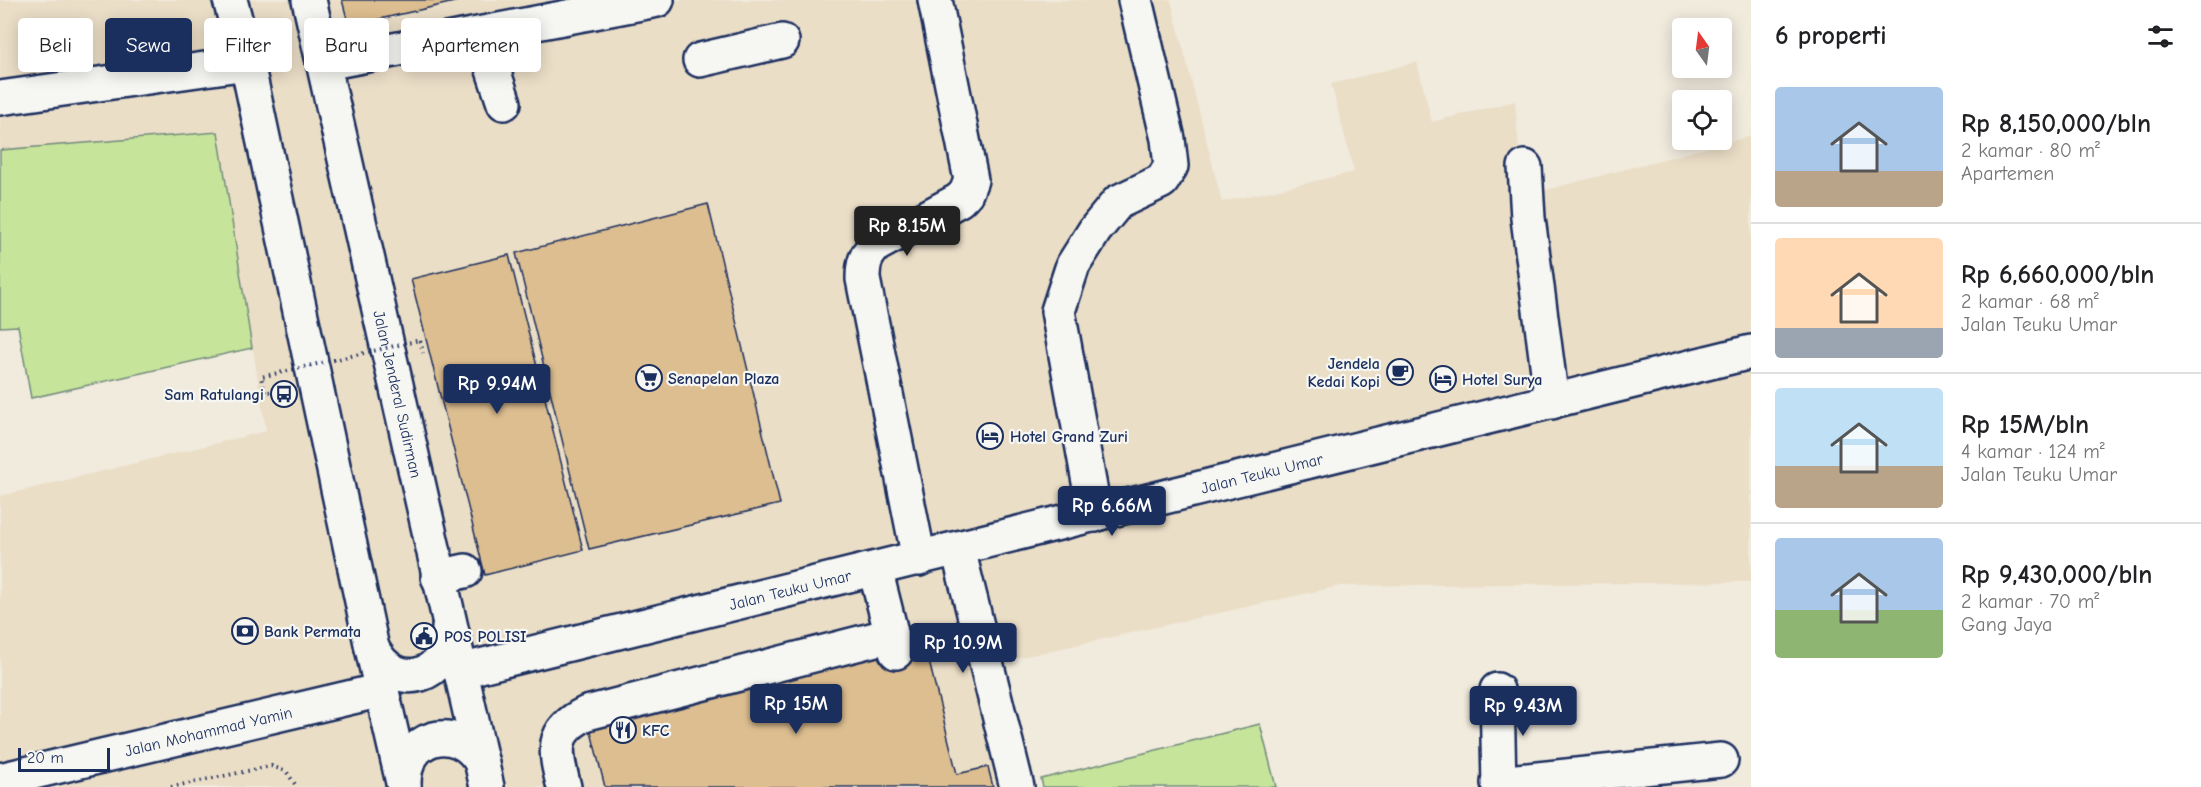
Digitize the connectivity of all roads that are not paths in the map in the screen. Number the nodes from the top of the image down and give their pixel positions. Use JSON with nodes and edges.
{"nodes":[{"id":1,"x":230,"y":0,"type":"edge"},
{"id":2,"x":309,"y":0,"type":"edge"},
{"id":3,"x":657,"y":0,"type":"edge"},
{"id":4,"x":935,"y":0,"type":"edge"},
{"id":5,"x":1135,"y":0,"type":"edge"},
{"id":6,"x":603,"y":6,"type":"edge"},
{"id":7,"x":549,"y":11,"type":"edge"},
{"id":8,"x":235,"y":18,"type":"edge"},
{"id":9,"x":314,"y":18,"type":"edge"},
{"id":10,"x":528,"y":18,"type":"edge"},
{"id":11,"x":782,"y":41,"type":"dead end"},
{"id":12,"x":700,"y":60,"type":"dead end"},
{"id":13,"x":204,"y":69,"type":"edge"},
{"id":14,"x":250,"y":72,"type":"edge"},
{"id":15,"x":327,"y":72,"type":"edge"},
{"id":16,"x":494,"y":72,"type":"edge"},
{"id":17,"x":0,"y":98,"type":"edge"},
{"id":18,"x":504,"y":103,"type":"dead end"},
{"id":19,"x":1525,"y":167,"type":"dead end"},
{"id":20,"x":1751,"y":352,"type":"edge"},
{"id":21,"x":1552,"y":402,"type":"junction"},
{"id":22,"x":1095,"y":515,"type":"junction"},
{"id":23,"x":958,"y":549,"type":"junction"},
{"id":24,"x":919,"y":559,"type":"junction"},
{"id":25,"x":875,"y":569,"type":"junction"},
{"id":26,"x":449,"y":627,"type":"junction"},
{"id":27,"x":372,"y":648,"type":"junction"},
{"id":28,"x":460,"y":671,"type":"junction"},
{"id":29,"x":382,"y":690,"type":"junction"},
{"id":30,"x":1497,"y":690,"type":"dead end"},
{"id":31,"x":1721,"y":760,"type":"dead end"},
{"id":32,"x":484,"y":775,"type":"edge"},
{"id":33,"x":0,"y":780,"type":"edge"},
{"id":34,"x":1499,"y":785,"type":"edge"},
{"id":35,"x":404,"y":786,"type":"edge"},
{"id":36,"x":564,"y":787,"type":"edge"},
{"id":37,"x":1017,"y":787,"type":"edge"}],
"edges":[{"from":1,"to":8,"type":"street"},
{"from":2,"to":9,"type":"street","name":"Jalan Jenderal Sudirman"},
{"from":3,"to":6,"type":"street"},
{"from":4,"to":24,"type":"street"},
{"from":5,"to":22,"type":"street"},
{"from":6,"to":7,"type":"street"},
{"from":7,"to":10,"type":"street"},
{"from":11,"to":12,"type":"street"},
{"from":13,"to":17,"type":"street"},
{"from":14,"to":27,"type":"street"},
{"from":15,"to":26,"type":"street","name":"Jalan Jenderal Sudirman"},
{"from":16,"to":18,"type":"street"},
{"from":19,"to":21,"type":"street"},
{"from":20,"to":21,"type":"street","name":"Jalan Teuku Umar"},
{"from":21,"to":22,"type":"street","name":"Jalan Teuku Umar"},
{"from":22,"to":23,"type":"street","name":"Jalan Teuku Umar"},
{"from":23,"to":24,"type":"street","name":"Jalan Teuku Umar"},
{"from":23,"to":37,"type":"street"},
{"from":24,"to":25,"type":"street","name":"Jalan Teuku Umar"},
{"from":25,"to":28,"type":"street","name":"Jalan Teuku Umar"},
{"from":25,"to":36,"type":"street"},
{"from":26,"to":27,"type":"street"},
{"from":26,"to":28,"type":"street","name":"Jalan Jenderal Sudirman"},
{"from":27,"to":29,"type":"street"},
{"from":28,"to":32,"type":"street","name":"Jalan Jenderal Sudirman"},
{"from":29,"to":33,"type":"street","name":"Jalan Mohammad Yamin"},
{"from":29,"to":35,"type":"street"},
{"from":30,"to":34,"type":"street"},
{"from":31,"to":34,"type":"street"},
{"from":32,"to":35,"type":"street"}]}
